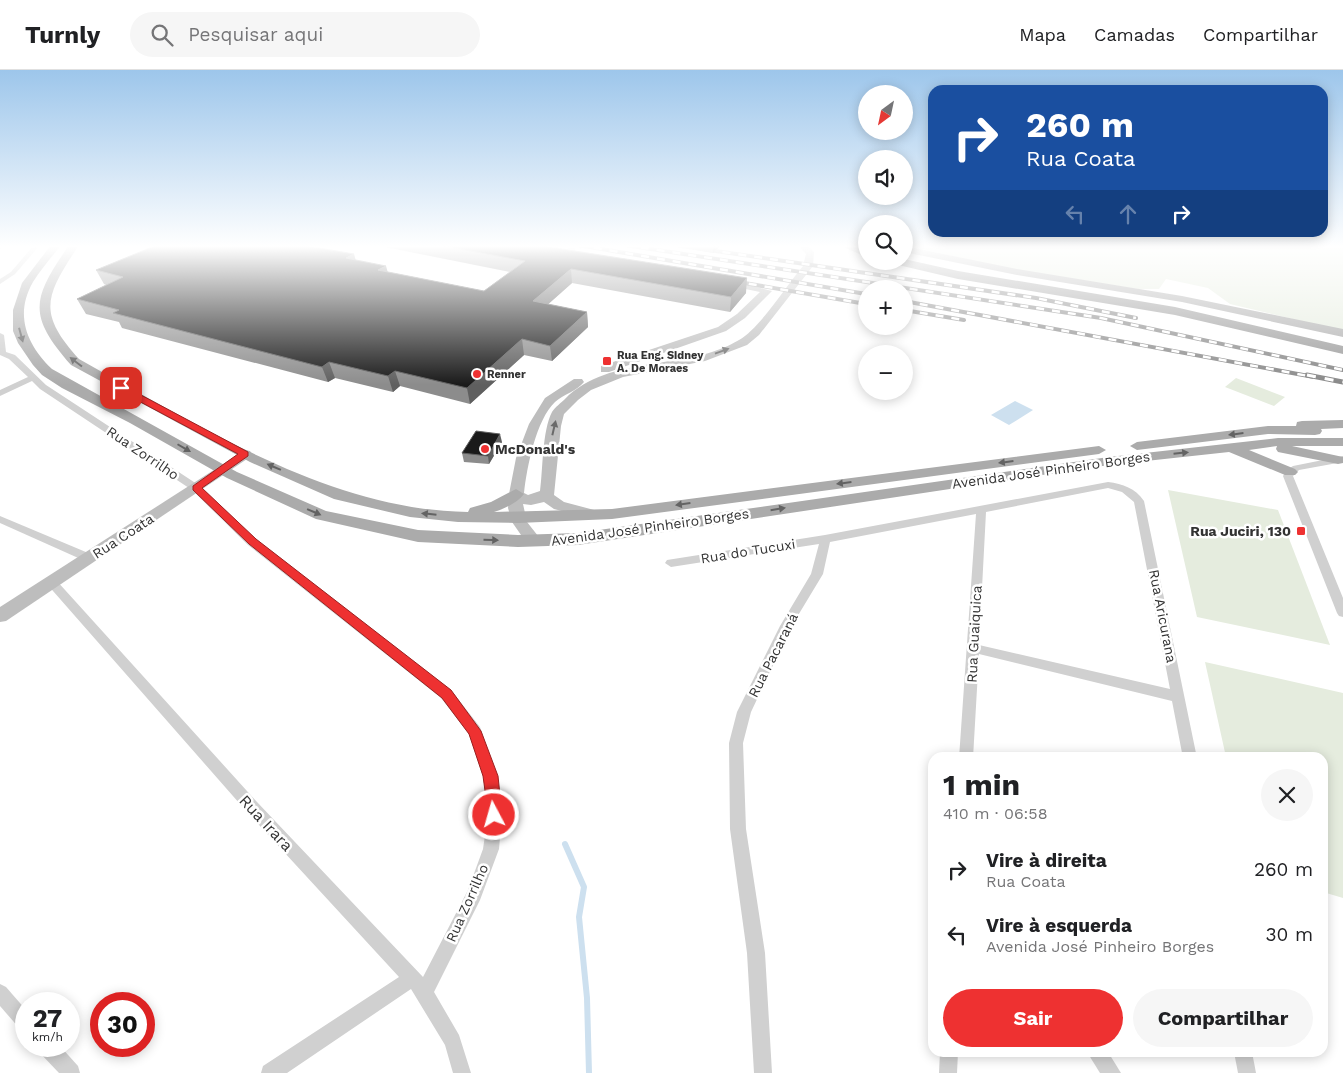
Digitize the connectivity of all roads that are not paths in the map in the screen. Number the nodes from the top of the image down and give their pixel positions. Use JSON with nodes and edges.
{"nodes":[{"id":1,"x":24,"y":292,"type":"edge"},
{"id":2,"x":47,"y":292,"type":"edge"},
{"id":3,"x":766,"y":292,"type":"edge"},
{"id":4,"x":788,"y":292,"type":"edge"},
{"id":5,"x":1062,"y":292,"type":"edge"},
{"id":6,"x":1095,"y":292,"type":"edge"},
{"id":7,"x":1101,"y":292,"type":"edge"},
{"id":8,"x":1140,"y":292,"type":"edge"},
{"id":9,"x":1116,"y":295,"type":"junction"},
{"id":10,"x":1154,"y":302,"type":"junction"},
{"id":11,"x":717,"y":331,"type":"junction"},
{"id":12,"x":1343,"y":333,"type":"edge"},
{"id":13,"x":0,"y":336,"type":"edge"},
{"id":14,"x":1343,"y":339,"type":"edge"},
{"id":15,"x":685,"y":343,"type":"junction"},
{"id":16,"x":743,"y":343,"type":"junction"},
{"id":17,"x":1343,"y":345,"type":"edge"},
{"id":18,"x":1343,"y":350,"type":"edge"},
{"id":19,"x":1,"y":352,"type":"edge"},
{"id":20,"x":701,"y":359,"type":"junction"},
{"id":21,"x":32,"y":378,"type":"junction"},
{"id":22,"x":0,"y":393,"type":"edge"},
{"id":23,"x":168,"y":414,"type":"junction"},
{"id":24,"x":135,"y":420,"type":"junction"},
{"id":25,"x":1343,"y":424,"type":"edge"},
{"id":26,"x":194,"y":428,"type":"junction"},
{"id":27,"x":1285,"y":429,"type":"junction"},
{"id":28,"x":1343,"y":432,"type":"edge"},
{"id":29,"x":160,"y":435,"type":"junction"},
{"id":30,"x":1343,"y":442,"type":"edge"},
{"id":31,"x":1258,"y":444,"type":"junction"},
{"id":32,"x":1226,"y":448,"type":"junction"},
{"id":33,"x":245,"y":454,"type":"junction"},
{"id":34,"x":203,"y":459,"type":"junction"},
{"id":35,"x":1340,"y":460,"type":"edge"},
{"id":36,"x":221,"y":470,"type":"junction"},
{"id":37,"x":1290,"y":472,"type":"junction"},
{"id":38,"x":196,"y":488,"type":"junction"},
{"id":39,"x":516,"y":494,"type":"junction"},
{"id":40,"x":546,"y":494,"type":"junction"},
{"id":41,"x":981,"y":511,"type":"junction"},
{"id":42,"x":625,"y":513,"type":"junction"},
{"id":43,"x":600,"y":515,"type":"junction"},
{"id":44,"x":458,"y":517,"type":"junction"},
{"id":45,"x":518,"y":518,"type":"junction"},
{"id":46,"x":0,"y":520,"type":"edge"},
{"id":47,"x":602,"y":536,"type":"junction"},
{"id":48,"x":825,"y":539,"type":"junction"},
{"id":49,"x":534,"y":541,"type":"junction"},
{"id":50,"x":89,"y":558,"type":"junction"},
{"id":51,"x":671,"y":563,"type":"dead end"},
{"id":52,"x":52,"y":583,"type":"junction"},
{"id":53,"x":1343,"y":613,"type":"edge"},
{"id":54,"x":0,"y":616,"type":"edge"},
{"id":55,"x":973,"y":648,"type":"junction"},
{"id":56,"x":1179,"y":697,"type":"junction"},
{"id":57,"x":966,"y":752,"type":"edge"},
{"id":58,"x":1189,"y":752,"type":"edge"},
{"id":59,"x":413,"y":978,"type":"junction"},
{"id":60,"x":0,"y":993,"type":"edge"},
{"id":61,"x":424,"y":993,"type":"junction"},
{"id":62,"x":15,"y":1010,"type":"edge"},
{"id":63,"x":57,"y":1057,"type":"edge"},
{"id":64,"x":949,"y":1057,"type":"edge"},
{"id":65,"x":1100,"y":1057,"type":"edge"},
{"id":66,"x":1245,"y":1057,"type":"edge"},
{"id":67,"x":71,"y":1073,"type":"edge"},
{"id":68,"x":270,"y":1073,"type":"edge"},
{"id":69,"x":462,"y":1073,"type":"edge"},
{"id":70,"x":763,"y":1073,"type":"edge"},
{"id":71,"x":948,"y":1073,"type":"edge"},
{"id":72,"x":1112,"y":1073,"type":"edge"},
{"id":73,"x":1247,"y":1073,"type":"edge"}],
"edges":[{"from":1,"to":24,"type":"main road","name":"Avenida José Pinheiro Borges","one_way":true},
{"from":23,"to":2,"type":"main road","name":"Avenida José Pinheiro Borges","one_way":true},
{"from":3,"to":11,"type":"street"},
{"from":4,"to":16,"type":"street"},
{"from":5,"to":18,"type":"highway"},
{"from":6,"to":9,"type":"highway"},
{"from":7,"to":9,"type":"highway"},
{"from":8,"to":12,"type":"main road"},
{"from":9,"to":10,"type":"highway"},
{"from":10,"to":14,"type":"highway"},
{"from":10,"to":17,"type":"highway"},
{"from":11,"to":15,"type":"street"},
{"from":11,"to":16,"type":"street"},
{"from":13,"to":19,"type":"street"},
{"from":15,"to":20,"type":"street"},
{"from":15,"to":39,"type":"street"},
{"from":20,"to":16,"type":"street","one_way":true},
{"from":19,"to":21,"type":"street","name":"Rua Zorrilho"},
{"from":40,"to":20,"type":"street","one_way":true},
{"from":21,"to":22,"type":"street"},
{"from":21,"to":38,"type":"street","name":"Rua Zorrilho"},
{"from":23,"to":24,"type":"main road"},
{"from":23,"to":26,"type":"main road","name":"Avenida José Pinheiro Borges"},
{"from":24,"to":29,"type":"main road","name":"Avenida José Pinheiro Borges"},
{"from":25,"to":27,"type":"main road"},
{"from":26,"to":29,"type":"main road"},
{"from":26,"to":33,"type":"main road","name":"Avenida José Pinheiro Borges"},
{"from":27,"to":28,"type":"main road","name":"Avenida José Pinheiro Borges"},
{"from":27,"to":42,"type":"main road","name":"Avenida José Pinheiro Borges","one_way":true},
{"from":29,"to":34,"type":"main road","name":"Avenida José Pinheiro Borges","one_way":true},
{"from":30,"to":31,"type":"main road","name":"Avenida José Pinheiro Borges"},
{"from":31,"to":32,"type":"main road","name":"Avenida José Pinheiro Borges"},
{"from":31,"to":35,"type":"main road"},
{"from":32,"to":37,"type":"main road"},
{"from":47,"to":32,"type":"main road","name":"Avenida José Pinheiro Borges","one_way":true},
{"from":33,"to":36,"type":"street","name":"Rua Coata"},
{"from":44,"to":33,"type":"main road","name":"Avenida José Pinheiro Borges","one_way":true},
{"from":34,"to":36,"type":"main road","name":"Avenida José Pinheiro Borges"},
{"from":34,"to":38,"type":"street"},
{"from":35,"to":37,"type":"street"},
{"from":36,"to":38,"type":"street","name":"Rua Coata"},
{"from":36,"to":49,"type":"main road","name":"Avenida José Pinheiro Borges","one_way":true},
{"from":37,"to":53,"type":"street"},
{"from":38,"to":50,"type":"street","name":"Rua Coata"},
{"from":38,"to":61,"type":"street","name":"Rua Zorrilho"},
{"from":39,"to":40,"type":"street"},
{"from":39,"to":44,"type":"main road"},
{"from":39,"to":45,"type":"street"},
{"from":40,"to":43,"type":"street"},
{"from":41,"to":48,"type":"street"},
{"from":41,"to":55,"type":"street","name":"Rua Guaiquica"},
{"from":41,"to":56,"type":"street","name":"Rua Aricurana"},
{"from":42,"to":43,"type":"main road","name":"Avenida José Pinheiro Borges"},
{"from":42,"to":47,"type":"main road"},
{"from":43,"to":45,"type":"main road","name":"Avenida José Pinheiro Borges"},
{"from":44,"to":45,"type":"main road","name":"Avenida José Pinheiro Borges"},
{"from":45,"to":49,"type":"street"},
{"from":46,"to":50,"type":"street"},
{"from":47,"to":49,"type":"main road","name":"Avenida José Pinheiro Borges"},
{"from":48,"to":51,"type":"street","name":"Rua do Tucuxi"},
{"from":48,"to":70,"type":"street","name":"Rua Pacaraná"},
{"from":50,"to":52,"type":"street","name":"Rua Coata"},
{"from":52,"to":54,"type":"street","name":"Rua Coata"},
{"from":52,"to":59,"type":"street","name":"Rua Irara"},
{"from":55,"to":56,"type":"street"},
{"from":55,"to":57,"type":"street","name":"Rua Guaiquica"},
{"from":56,"to":58,"type":"street","name":"Rua Aricurana"},
{"from":59,"to":61,"type":"street","name":"Rua Irara"},
{"from":59,"to":68,"type":"street"},
{"from":60,"to":62,"type":"street"},
{"from":61,"to":69,"type":"street","name":"Rua Irara"},
{"from":63,"to":67,"type":"street"},
{"from":64,"to":71,"type":"street"},
{"from":65,"to":72,"type":"street"},
{"from":66,"to":73,"type":"street"}]}
